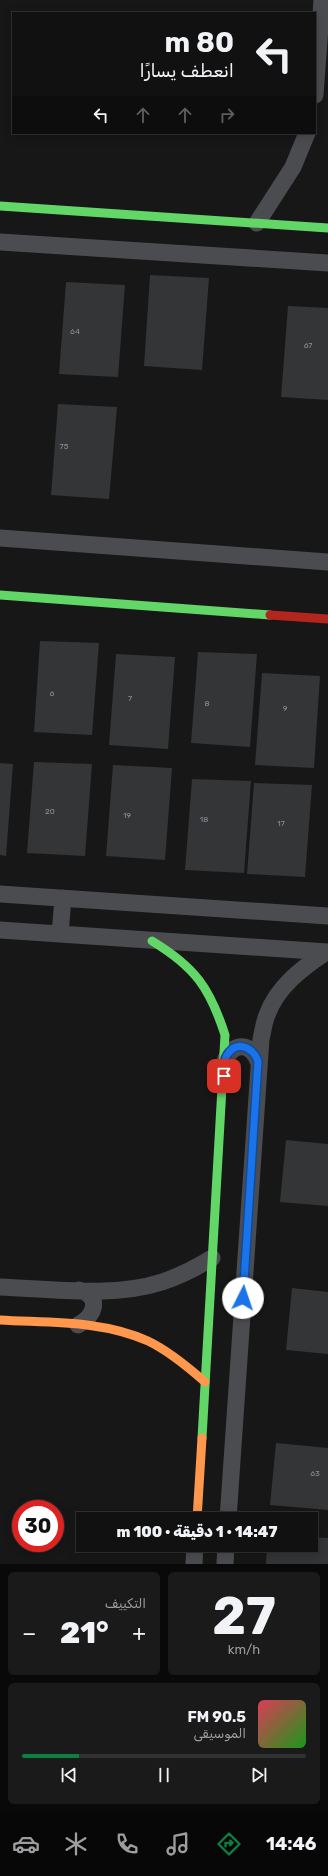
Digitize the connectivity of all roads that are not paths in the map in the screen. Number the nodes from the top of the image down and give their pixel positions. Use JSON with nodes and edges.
{"nodes":[{"id":1,"x":322,"y":0,"type":"edge"},
{"id":2,"x":323,"y":80,"type":"edge"},
{"id":3,"x":316,"y":93,"type":"edge"},
{"id":4,"x":307,"y":134,"type":"edge"},
{"id":5,"x":0,"y":206,"type":"edge"},
{"id":6,"x":257,"y":223,"type":"junction"},
{"id":7,"x":328,"y":228,"type":"edge"},
{"id":8,"x":0,"y":242,"type":"edge"},
{"id":9,"x":328,"y":264,"type":"edge"},
{"id":10,"x":0,"y":538,"type":"edge"},
{"id":11,"x":328,"y":562,"type":"edge"},
{"id":12,"x":0,"y":595,"type":"edge"},
{"id":13,"x":328,"y":619,"type":"edge"},
{"id":14,"x":0,"y":894,"type":"edge"},
{"id":15,"x":63,"y":898,"type":"junction"},
{"id":16,"x":328,"y":916,"type":"edge"},
{"id":17,"x":0,"y":930,"type":"edge"},
{"id":18,"x":60,"y":934,"type":"junction"},
{"id":19,"x":152,"y":941,"type":"junction"},
{"id":20,"x":327,"y":952,"type":"edge"},
{"id":21,"x":225,"y":1061,"type":"junction"},
{"id":22,"x":258,"y":1061,"type":"junction"},
{"id":23,"x":212,"y":1258,"type":"junction"},
{"id":24,"x":0,"y":1287,"type":"edge"},
{"id":25,"x":79,"y":1290,"type":"junction"},
{"id":26,"x":0,"y":1320,"type":"edge"},
{"id":27,"x":78,"y":1325,"type":"junction"},
{"id":28,"x":205,"y":1382,"type":"junction"},
{"id":29,"x":197,"y":1512,"type":"edge"},
{"id":30,"x":228,"y":1512,"type":"edge"},
{"id":31,"x":195,"y":1552,"type":"edge"},
{"id":32,"x":226,"y":1552,"type":"edge"},
{"id":33,"x":194,"y":1564,"type":"edge"},
{"id":34,"x":225,"y":1564,"type":"edge"}],
"edges":[{"from":1,"to":2,"type":"street"},
{"from":2,"to":3,"type":"street"},
{"from":4,"to":6,"type":"street"},
{"from":5,"to":6,"type":"street"},
{"from":6,"to":7,"type":"street"},
{"from":8,"to":9,"type":"street"},
{"from":10,"to":11,"type":"street"},
{"from":12,"to":13,"type":"street"},
{"from":14,"to":15,"type":"street"},
{"from":15,"to":16,"type":"street"},
{"from":15,"to":18,"type":"street"},
{"from":17,"to":18,"type":"street"},
{"from":18,"to":19,"type":"street"},
{"from":19,"to":20,"type":"street"},
{"from":19,"to":21,"type":"street"},
{"from":20,"to":22,"type":"street"},
{"from":21,"to":22,"type":"street"},
{"from":21,"to":23,"type":"street"},
{"from":22,"to":30,"type":"street"},
{"from":23,"to":25,"type":"street"},
{"from":23,"to":28,"type":"street"},
{"from":24,"to":25,"type":"street"},
{"from":25,"to":27,"type":"street"},
{"from":26,"to":27,"type":"street"},
{"from":27,"to":28,"type":"street"},
{"from":28,"to":29,"type":"street"},
{"from":31,"to":33,"type":"street"},
{"from":32,"to":34,"type":"street"}]}
